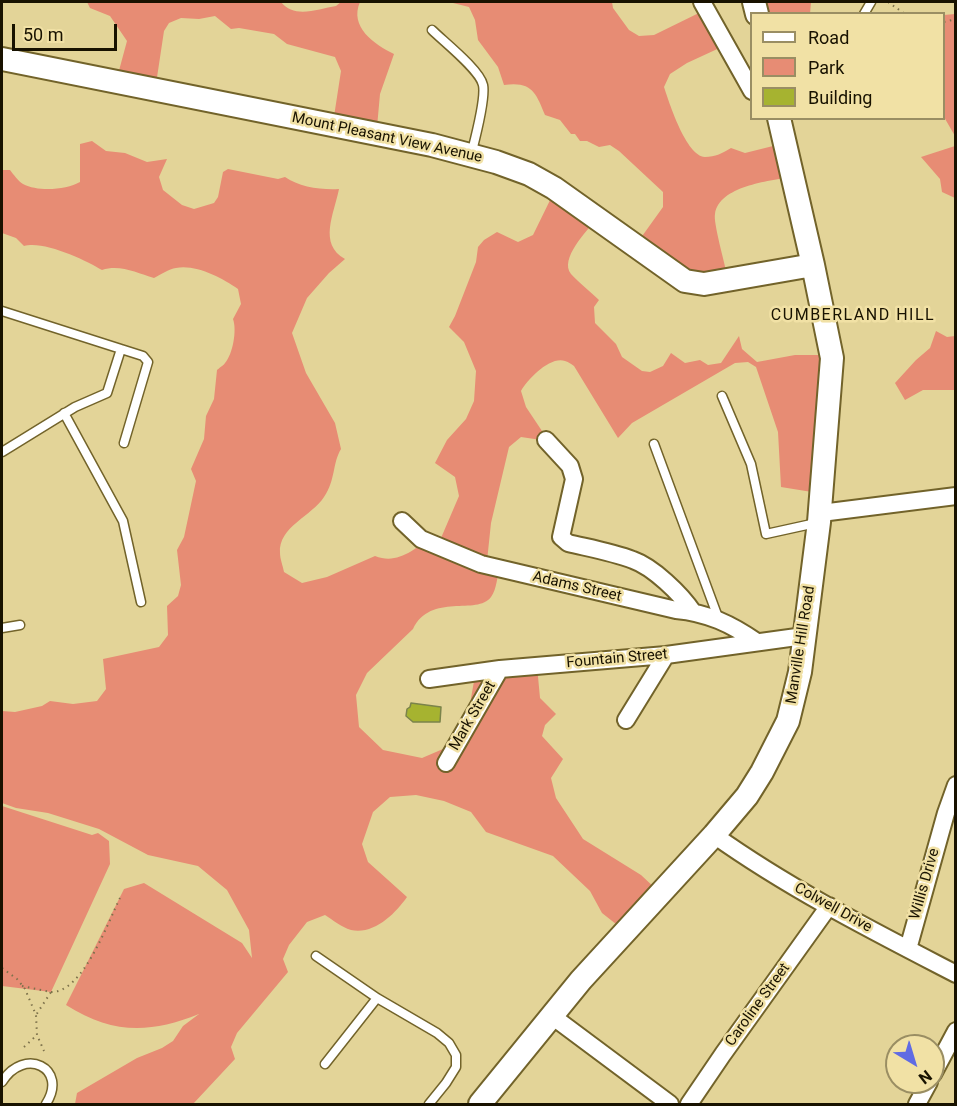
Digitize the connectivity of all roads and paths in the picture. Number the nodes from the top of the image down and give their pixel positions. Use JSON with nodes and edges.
{"nodes":[{"id":1,"x":702,"y":2,"type":"edge"},
{"id":2,"x":888,"y":2,"type":"edge"},
{"id":3,"x":903,"y":12,"type":"edge"},
{"id":4,"x":432,"y":30,"type":"dead end"},
{"id":5,"x":2,"y":59,"type":"edge"},
{"id":6,"x":750,"y":87,"type":"edge"},
{"id":7,"x":780,"y":120,"type":"edge"},
{"id":8,"x":471,"y":155,"type":"junction"},
{"id":9,"x":813,"y":265,"type":"junction"},
{"id":10,"x":2,"y":311,"type":"edge"},
{"id":11,"x":121,"y":349,"type":"junction"},
{"id":12,"x":722,"y":396,"type":"dead end"},
{"id":13,"x":64,"y":413,"type":"junction"},
{"id":14,"x":546,"y":440,"type":"dead end"},
{"id":15,"x":124,"y":443,"type":"dead end"},
{"id":16,"x":654,"y":444,"type":"dead end"},
{"id":17,"x":2,"y":452,"type":"edge"},
{"id":18,"x":956,"y":496,"type":"edge"},
{"id":19,"x":820,"y":517,"type":"junction"},
{"id":20,"x":402,"y":521,"type":"dead end"},
{"id":21,"x":141,"y":602,"type":"dead end"},
{"id":22,"x":693,"y":612,"type":"junction"},
{"id":23,"x":720,"y":621,"type":"junction"},
{"id":24,"x":20,"y":625,"type":"dead end"},
{"id":25,"x":2,"y":627,"type":"edge"},
{"id":26,"x":804,"y":636,"type":"junction"},
{"id":27,"x":757,"y":642,"type":"junction"},
{"id":28,"x":666,"y":655,"type":"junction"},
{"id":29,"x":500,"y":669,"type":"junction"},
{"id":30,"x":429,"y":679,"type":"dead end"},
{"id":31,"x":626,"y":720,"type":"dead end"},
{"id":32,"x":446,"y":763,"type":"dead end"},
{"id":33,"x":955,"y":787,"type":"edge"},
{"id":34,"x":714,"y":836,"type":"junction"},
{"id":35,"x":120,"y":898,"type":"dead end"},
{"id":36,"x":829,"y":906,"type":"junction"},
{"id":37,"x":908,"y":949,"type":"junction"},
{"id":38,"x":316,"y":956,"type":"dead end"},
{"id":39,"x":2,"y":968,"type":"edge"},
{"id":40,"x":956,"y":974,"type":"edge"},
{"id":41,"x":22,"y":986,"type":"junction"},
{"id":42,"x":51,"y":992,"type":"junction"},
{"id":43,"x":377,"y":998,"type":"junction"},
{"id":44,"x":36,"y":1015,"type":"junction"},
{"id":45,"x":552,"y":1016,"type":"junction"},
{"id":46,"x":956,"y":1031,"type":"edge"},
{"id":47,"x":37,"y":1035,"type":"junction"},
{"id":48,"x":24,"y":1047,"type":"dead end"},
{"id":49,"x":44,"y":1051,"type":"dead end"},
{"id":50,"x":945,"y":1052,"type":"edge"},
{"id":51,"x":325,"y":1064,"type":"dead end"},
{"id":52,"x":2,"y":1082,"type":"edge"},
{"id":53,"x":46,"y":1104,"type":"edge"},
{"id":54,"x":429,"y":1104,"type":"edge"},
{"id":55,"x":480,"y":1104,"type":"edge"},
{"id":56,"x":670,"y":1104,"type":"edge"},
{"id":57,"x":689,"y":1104,"type":"edge"}],
"edges":[{"from":1,"to":6,"type":"street"},
{"from":2,"to":3,"type":"path"},
{"from":4,"to":8,"type":"lane"},
{"from":5,"to":8,"type":"main road","name":"Mount Pleasant View Avenue"},
{"from":7,"to":9,"type":"main road","name":"Manville Hill Road"},
{"from":8,"to":9,"type":"main road","name":"Mount Pleasant View Avenue"},
{"from":9,"to":19,"type":"main road","name":"Manville Hill Road"},
{"from":10,"to":11,"type":"lane"},
{"from":11,"to":13,"type":"lane"},
{"from":11,"to":15,"type":"lane"},
{"from":12,"to":19,"type":"lane"},
{"from":13,"to":17,"type":"lane"},
{"from":13,"to":21,"type":"lane"},
{"from":14,"to":22,"type":"street"},
{"from":16,"to":23,"type":"lane"},
{"from":18,"to":19,"type":"street"},
{"from":19,"to":26,"type":"main road","name":"Manville Hill Road"},
{"from":20,"to":22,"type":"street","name":"Adams Street"},
{"from":22,"to":23,"type":"street","name":"Adams Street"},
{"from":23,"to":27,"type":"street","name":"Adams Street"},
{"from":24,"to":25,"type":"lane"},
{"from":26,"to":27,"type":"street","name":"Fountain Street"},
{"from":26,"to":34,"type":"main road","name":"Manville Hill Road"},
{"from":27,"to":28,"type":"street","name":"Fountain Street"},
{"from":28,"to":29,"type":"street","name":"Fountain Street"},
{"from":28,"to":31,"type":"street"},
{"from":29,"to":30,"type":"street","name":"Fountain Street"},
{"from":29,"to":32,"type":"street","name":"Mark Street"},
{"from":33,"to":37,"type":"street","name":"Willis Drive"},
{"from":34,"to":36,"type":"street","name":"Colwell Drive"},
{"from":34,"to":45,"type":"main road","name":"Manville Hill Road"},
{"from":35,"to":42,"type":"path"},
{"from":36,"to":37,"type":"street","name":"Colwell Drive"},
{"from":36,"to":57,"type":"street","name":"Caroline Street"},
{"from":37,"to":40,"type":"street","name":"Colwell Drive"},
{"from":38,"to":43,"type":"lane"},
{"from":39,"to":41,"type":"path"},
{"from":41,"to":42,"type":"path"},
{"from":41,"to":44,"type":"path"},
{"from":42,"to":44,"type":"path"},
{"from":43,"to":51,"type":"lane"},
{"from":43,"to":54,"type":"lane"},
{"from":44,"to":47,"type":"path"},
{"from":45,"to":55,"type":"main road","name":"Manville Hill Road"},
{"from":45,"to":56,"type":"street"},
{"from":46,"to":50,"type":"street"},
{"from":47,"to":48,"type":"path"},
{"from":47,"to":49,"type":"path"},
{"from":52,"to":53,"type":"lane"}]}
